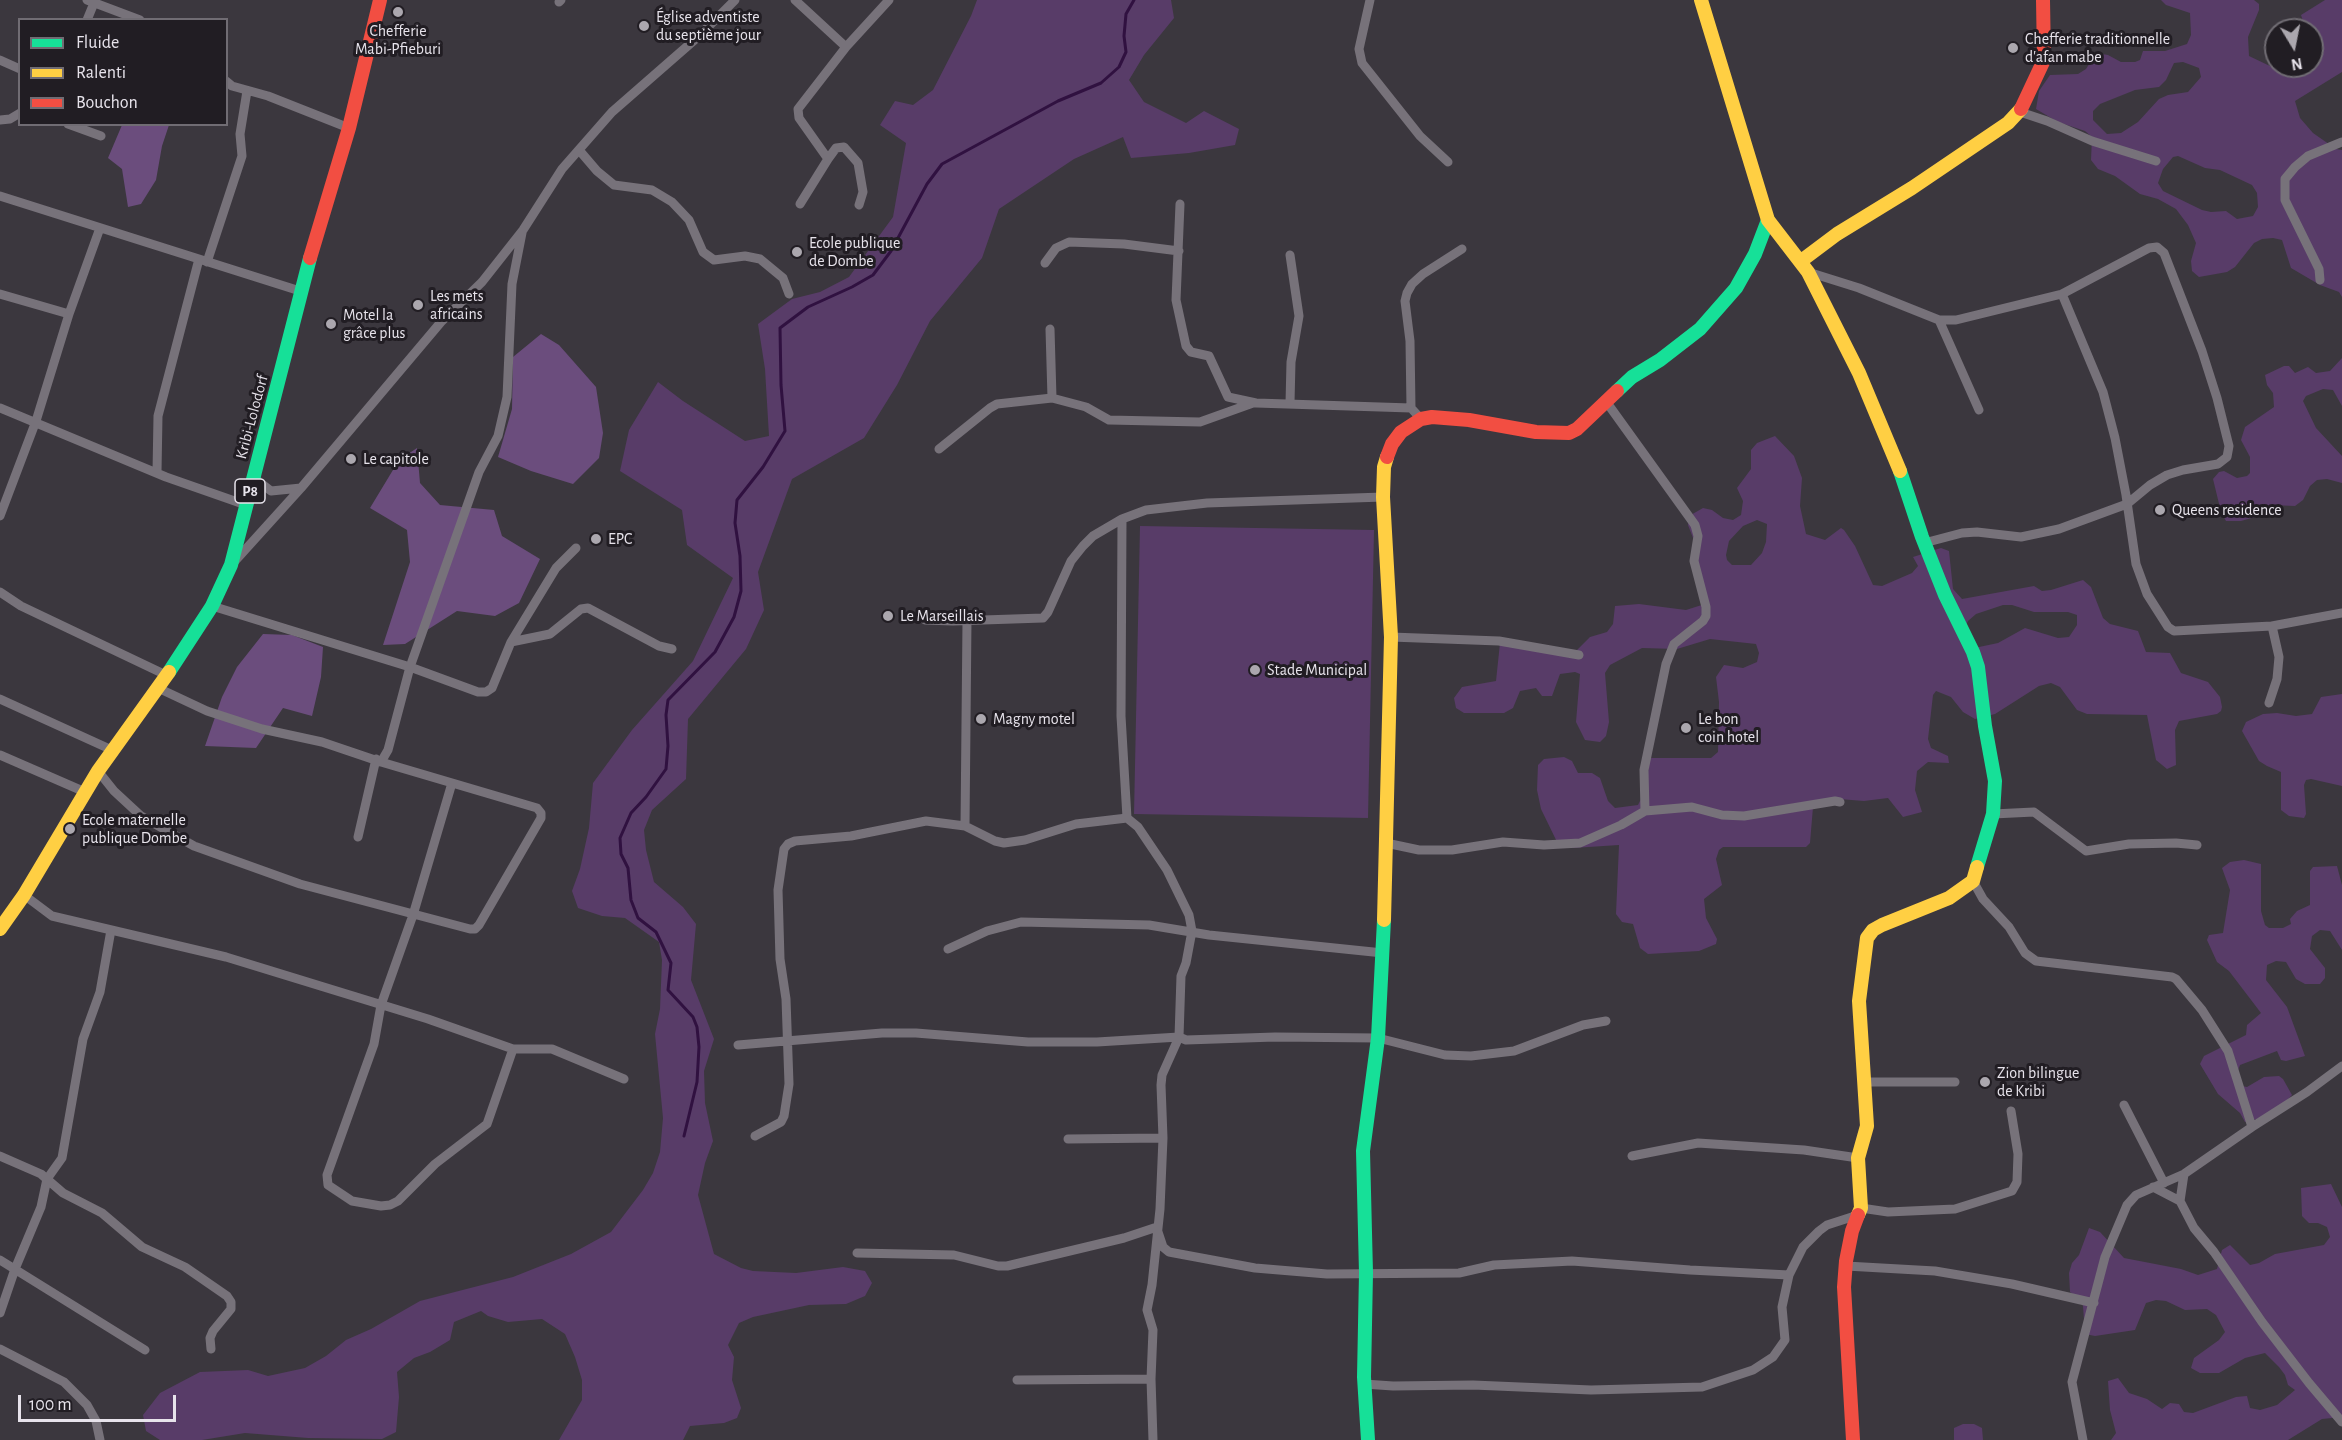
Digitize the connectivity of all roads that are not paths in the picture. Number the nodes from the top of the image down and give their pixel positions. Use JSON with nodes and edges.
{"nodes":[{"id":1,"x":380,"y":0,"type":"edge"},
{"id":2,"x":735,"y":0,"type":"edge"},
{"id":3,"x":795,"y":0,"type":"edge"},
{"id":4,"x":889,"y":0,"type":"edge"},
{"id":5,"x":1370,"y":0,"type":"edge"},
{"id":6,"x":1701,"y":0,"type":"edge"},
{"id":7,"x":2043,"y":0,"type":"edge"},
{"id":8,"x":91,"y":1,"type":"edge"},
{"id":9,"x":87,"y":18,"type":"edge"},
{"id":10,"x":135,"y":18,"type":"edge"},
{"id":11,"x":846,"y":47,"type":"junction"},
{"id":12,"x":0,"y":60,"type":"edge"},
{"id":13,"x":18,"y":68,"type":"edge"},
{"id":14,"x":228,"y":83,"type":"edge"},
{"id":15,"x":248,"y":91,"type":"junction"},
{"id":16,"x":2020,"y":112,"type":"junction"},
{"id":17,"x":18,"y":114,"type":"edge"},
{"id":18,"x":0,"y":120,"type":"edge"},
{"id":19,"x":74,"y":126,"type":"edge"},
{"id":20,"x":348,"y":128,"type":"junction"},
{"id":21,"x":101,"y":136,"type":"dead end"},
{"id":22,"x":2342,"y":142,"type":"edge"},
{"id":23,"x":579,"y":150,"type":"junction"},
{"id":24,"x":828,"y":159,"type":"junction"},
{"id":25,"x":2156,"y":161,"type":"dead end"},
{"id":26,"x":1448,"y":162,"type":"dead end"},
{"id":27,"x":0,"y":196,"type":"edge"},
{"id":28,"x":800,"y":204,"type":"dead end"},
{"id":29,"x":1180,"y":204,"type":"dead end"},
{"id":30,"x":859,"y":205,"type":"dead end"},
{"id":31,"x":1768,"y":220,"type":"junction"},
{"id":32,"x":100,"y":228,"type":"junction"},
{"id":33,"x":523,"y":230,"type":"junction"},
{"id":34,"x":1462,"y":249,"type":"dead end"},
{"id":35,"x":1179,"y":251,"type":"junction"},
{"id":36,"x":1290,"y":255,"type":"dead end"},
{"id":37,"x":203,"y":261,"type":"junction"},
{"id":38,"x":1045,"y":263,"type":"dead end"},
{"id":39,"x":1805,"y":266,"type":"junction"},
{"id":40,"x":2320,"y":280,"type":"dead end"},
{"id":41,"x":300,"y":291,"type":"junction"},
{"id":42,"x":0,"y":294,"type":"edge"},
{"id":43,"x":789,"y":294,"type":"dead end"},
{"id":44,"x":2062,"y":294,"type":"junction"},
{"id":45,"x":69,"y":314,"type":"junction"},
{"id":46,"x":1939,"y":320,"type":"junction"},
{"id":47,"x":1050,"y":329,"type":"dead end"},
{"id":48,"x":1052,"y":398,"type":"junction"},
{"id":49,"x":1605,"y":400,"type":"junction"},
{"id":50,"x":1256,"y":403,"type":"junction"},
{"id":51,"x":1290,"y":404,"type":"junction"},
{"id":52,"x":0,"y":408,"type":"edge"},
{"id":53,"x":1411,"y":408,"type":"junction"},
{"id":54,"x":1979,"y":410,"type":"dead end"},
{"id":55,"x":1421,"y":419,"type":"junction"},
{"id":56,"x":36,"y":421,"type":"junction"},
{"id":57,"x":939,"y":449,"type":"dead end"},
{"id":58,"x":157,"y":472,"type":"junction"},
{"id":59,"x":253,"y":477,"type":"junction"},
{"id":60,"x":301,"y":488,"type":"junction"},
{"id":61,"x":1383,"y":496,"type":"junction"},
{"id":62,"x":2127,"y":504,"type":"junction"},
{"id":63,"x":246,"y":505,"type":"junction"},
{"id":64,"x":0,"y":516,"type":"edge"},
{"id":65,"x":1122,"y":519,"type":"junction"},
{"id":66,"x":1924,"y":543,"type":"junction"},
{"id":67,"x":576,"y":548,"type":"dead end"},
{"id":68,"x":231,"y":565,"type":"junction"},
{"id":69,"x":0,"y":592,"type":"edge"},
{"id":70,"x":212,"y":606,"type":"junction"},
{"id":71,"x":2342,"y":613,"type":"edge"},
{"id":72,"x":925,"y":620,"type":"dead end"},
{"id":73,"x":967,"y":620,"type":"junction"},
{"id":74,"x":2272,"y":626,"type":"junction"},
{"id":75,"x":1391,"y":637,"type":"junction"},
{"id":76,"x":511,"y":642,"type":"junction"},
{"id":77,"x":672,"y":649,"type":"dead end"},
{"id":78,"x":1579,"y":655,"type":"dead end"},
{"id":79,"x":410,"y":667,"type":"junction"},
{"id":80,"x":166,"y":675,"type":"junction"},
{"id":81,"x":158,"y":688,"type":"junction"},
{"id":82,"x":0,"y":699,"type":"edge"},
{"id":83,"x":2269,"y":703,"type":"dead end"},
{"id":84,"x":112,"y":750,"type":"junction"},
{"id":85,"x":0,"y":755,"type":"edge"},
{"id":86,"x":379,"y":761,"type":"junction"},
{"id":87,"x":98,"y":771,"type":"junction"},
{"id":88,"x":452,"y":783,"type":"junction"},
{"id":89,"x":85,"y":792,"type":"junction"},
{"id":90,"x":1840,"y":802,"type":"dead end"},
{"id":91,"x":1645,"y":811,"type":"junction"},
{"id":92,"x":1993,"y":814,"type":"junction"},
{"id":93,"x":1127,"y":818,"type":"junction"},
{"id":94,"x":965,"y":826,"type":"junction"},
{"id":95,"x":358,"y":837,"type":"dead end"},
{"id":96,"x":1386,"y":843,"type":"junction"},
{"id":97,"x":2197,"y":845,"type":"dead end"},
{"id":98,"x":1973,"y":882,"type":"junction"},
{"id":99,"x":24,"y":895,"type":"junction"},
{"id":100,"x":413,"y":915,"type":"junction"},
{"id":101,"x":1,"y":924,"type":"edge"},
{"id":102,"x":111,"y":930,"type":"junction"},
{"id":103,"x":1192,"y":931,"type":"junction"},
{"id":104,"x":948,"y":949,"type":"dead end"},
{"id":105,"x":1383,"y":952,"type":"junction"},
{"id":106,"x":381,"y":1005,"type":"junction"},
{"id":107,"x":1606,"y":1021,"type":"dead end"},
{"id":108,"x":1179,"y":1037,"type":"junction"},
{"id":109,"x":1378,"y":1038,"type":"junction"},
{"id":110,"x":789,"y":1040,"type":"junction"},
{"id":111,"x":738,"y":1045,"type":"dead end"},
{"id":112,"x":513,"y":1049,"type":"junction"},
{"id":113,"x":2342,"y":1066,"type":"edge"},
{"id":114,"x":624,"y":1079,"type":"dead end"},
{"id":115,"x":1863,"y":1082,"type":"junction"},
{"id":116,"x":1955,"y":1082,"type":"dead end"},
{"id":117,"x":2124,"y":1105,"type":"dead end"},
{"id":118,"x":2011,"y":1111,"type":"dead end"},
{"id":119,"x":2252,"y":1127,"type":"junction"},
{"id":120,"x":755,"y":1136,"type":"dead end"},
{"id":121,"x":1163,"y":1137,"type":"junction"},
{"id":122,"x":1068,"y":1139,"type":"dead end"},
{"id":123,"x":0,"y":1156,"type":"edge"},
{"id":124,"x":1632,"y":1156,"type":"dead end"},
{"id":125,"x":1858,"y":1158,"type":"junction"},
{"id":126,"x":2184,"y":1174,"type":"junction"},
{"id":127,"x":48,"y":1179,"type":"junction"},
{"id":128,"x":2164,"y":1183,"type":"junction"},
{"id":129,"x":2153,"y":1187,"type":"junction"},
{"id":130,"x":2180,"y":1201,"type":"junction"},
{"id":131,"x":1859,"y":1211,"type":"junction"},
{"id":132,"x":1157,"y":1228,"type":"junction"},
{"id":133,"x":857,"y":1253,"type":"dead end"},
{"id":134,"x":0,"y":1260,"type":"edge"},
{"id":135,"x":1846,"y":1266,"type":"junction"},
{"id":136,"x":15,"y":1269,"type":"junction"},
{"id":137,"x":1366,"y":1273,"type":"junction"},
{"id":138,"x":1789,"y":1275,"type":"junction"},
{"id":139,"x":2094,"y":1304,"type":"junction"},
{"id":140,"x":0,"y":1313,"type":"edge"},
{"id":141,"x":0,"y":1349,"type":"edge"},
{"id":142,"x":211,"y":1349,"type":"dead end"},
{"id":143,"x":145,"y":1350,"type":"dead end"},
{"id":144,"x":1151,"y":1378,"type":"junction"},
{"id":145,"x":1017,"y":1380,"type":"dead end"},
{"id":146,"x":1364,"y":1384,"type":"junction"},
{"id":147,"x":2342,"y":1422,"type":"edge"},
{"id":148,"x":100,"y":1440,"type":"edge"},
{"id":149,"x":1154,"y":1440,"type":"edge"},
{"id":150,"x":1368,"y":1440,"type":"edge"},
{"id":151,"x":1853,"y":1440,"type":"edge"},
{"id":152,"x":2083,"y":1440,"type":"edge"}],
"edges":[{"from":1,"to":20,"type":"street","name":"Kribi-Lolodorf","number":"P8"},
{"from":2,"to":23,"type":"street"},
{"from":3,"to":11,"type":"street"},
{"from":4,"to":11,"type":"street"},
{"from":5,"to":26,"type":"street"},
{"from":6,"to":31,"type":"street"},
{"from":7,"to":16,"type":"street"},
{"from":8,"to":9,"type":"street"},
{"from":8,"to":10,"type":"street"},
{"from":11,"to":24,"type":"street"},
{"from":12,"to":13,"type":"street"},
{"from":14,"to":15,"type":"street"},
{"from":15,"to":20,"type":"street"},
{"from":15,"to":37,"type":"street"},
{"from":16,"to":25,"type":"street"},
{"from":16,"to":39,"type":"street"},
{"from":17,"to":18,"type":"street"},
{"from":19,"to":21,"type":"street"},
{"from":20,"to":41,"type":"street","name":"Kribi-Lolodorf","number":"P8"},
{"from":22,"to":40,"type":"street"},
{"from":23,"to":33,"type":"street"},
{"from":23,"to":43,"type":"street"},
{"from":24,"to":28,"type":"street"},
{"from":24,"to":30,"type":"street"},
{"from":27,"to":32,"type":"street"},
{"from":29,"to":35,"type":"street"},
{"from":31,"to":39,"type":"street"},
{"from":31,"to":49,"type":"street"},
{"from":32,"to":37,"type":"street"},
{"from":32,"to":45,"type":"street"},
{"from":33,"to":60,"type":"street"},
{"from":33,"to":79,"type":"street"},
{"from":34,"to":53,"type":"street"},
{"from":35,"to":38,"type":"street"},
{"from":35,"to":50,"type":"street"},
{"from":36,"to":51,"type":"street"},
{"from":37,"to":41,"type":"street"},
{"from":37,"to":58,"type":"street"},
{"from":39,"to":46,"type":"street"},
{"from":39,"to":66,"type":"street"},
{"from":41,"to":59,"type":"street","name":"Kribi-Lolodorf","number":"P8"},
{"from":42,"to":45,"type":"street"},
{"from":44,"to":46,"type":"street"},
{"from":44,"to":62,"type":"street"},
{"from":44,"to":62,"type":"street"},
{"from":45,"to":56,"type":"street"},
{"from":46,"to":54,"type":"street"},
{"from":47,"to":48,"type":"street"},
{"from":48,"to":50,"type":"street"},
{"from":48,"to":57,"type":"street"},
{"from":49,"to":55,"type":"street"},
{"from":49,"to":91,"type":"street"},
{"from":50,"to":51,"type":"street"},
{"from":51,"to":53,"type":"street"},
{"from":52,"to":56,"type":"street"},
{"from":53,"to":55,"type":"street"},
{"from":55,"to":61,"type":"street"},
{"from":56,"to":58,"type":"street"},
{"from":56,"to":64,"type":"street"},
{"from":58,"to":63,"type":"street"},
{"from":59,"to":60,"type":"street"},
{"from":59,"to":63,"type":"street","name":"Kribi-Lolodorf","number":"P8"},
{"from":60,"to":68,"type":"street"},
{"from":61,"to":65,"type":"street"},
{"from":61,"to":75,"type":"street"},
{"from":62,"to":66,"type":"street"},
{"from":62,"to":74,"type":"street"},
{"from":63,"to":68,"type":"street","name":"Kribi-Lolodorf","number":"P8"},
{"from":65,"to":73,"type":"street"},
{"from":65,"to":93,"type":"street"},
{"from":66,"to":92,"type":"street"},
{"from":67,"to":76,"type":"street"},
{"from":68,"to":70,"type":"street","name":"Kribi-Lolodorf","number":"P8"},
{"from":69,"to":80,"type":"street"},
{"from":70,"to":79,"type":"street"},
{"from":70,"to":80,"type":"street","name":"Kribi-Lolodorf","number":"P8"},
{"from":71,"to":74,"type":"street"},
{"from":72,"to":73,"type":"street"},
{"from":73,"to":94,"type":"street"},
{"from":74,"to":83,"type":"street"},
{"from":75,"to":78,"type":"street"},
{"from":75,"to":96,"type":"street"},
{"from":76,"to":77,"type":"street"},
{"from":76,"to":79,"type":"street"},
{"from":79,"to":86,"type":"street"},
{"from":80,"to":81,"type":"street","name":"Kribi-Lolodorf","number":"P8"},
{"from":81,"to":84,"type":"street","name":"Kribi-Lolodorf","number":"P8"},
{"from":81,"to":86,"type":"street"},
{"from":82,"to":84,"type":"street"},
{"from":84,"to":87,"type":"street","name":"Kribi-Lolodorf","number":"P8"},
{"from":85,"to":89,"type":"street"},
{"from":86,"to":88,"type":"street"},
{"from":86,"to":95,"type":"street"},
{"from":87,"to":89,"type":"street","name":"Kribi-Lolodorf","number":"P8"},
{"from":87,"to":100,"type":"street"},
{"from":88,"to":100,"type":"street"},
{"from":88,"to":100,"type":"street"},
{"from":89,"to":99,"type":"street","name":"Kribi-Lolodorf","number":"P8"},
{"from":90,"to":91,"type":"street"},
{"from":91,"to":96,"type":"street"},
{"from":92,"to":97,"type":"street"},
{"from":92,"to":98,"type":"street"},
{"from":93,"to":94,"type":"street"},
{"from":93,"to":103,"type":"street"},
{"from":94,"to":110,"type":"street"},
{"from":96,"to":105,"type":"street"},
{"from":98,"to":115,"type":"street"},
{"from":98,"to":119,"type":"street"},
{"from":99,"to":101,"type":"street","name":"Kribi-Lolodorf","number":"P8"},
{"from":99,"to":102,"type":"street"},
{"from":100,"to":106,"type":"street"},
{"from":102,"to":106,"type":"street"},
{"from":102,"to":127,"type":"street"},
{"from":103,"to":104,"type":"street"},
{"from":103,"to":105,"type":"street"},
{"from":103,"to":108,"type":"street"},
{"from":105,"to":109,"type":"street"},
{"from":106,"to":112,"type":"street"},
{"from":106,"to":112,"type":"street"},
{"from":107,"to":109,"type":"street"},
{"from":108,"to":109,"type":"street"},
{"from":108,"to":110,"type":"street"},
{"from":108,"to":121,"type":"street"},
{"from":109,"to":137,"type":"street"},
{"from":110,"to":111,"type":"street"},
{"from":110,"to":120,"type":"street"},
{"from":112,"to":114,"type":"street"},
{"from":113,"to":119,"type":"street"},
{"from":115,"to":116,"type":"street"},
{"from":115,"to":125,"type":"street"},
{"from":117,"to":128,"type":"street"},
{"from":118,"to":131,"type":"street"},
{"from":119,"to":126,"type":"street"},
{"from":121,"to":122,"type":"street"},
{"from":121,"to":132,"type":"street"},
{"from":123,"to":127,"type":"street"},
{"from":124,"to":125,"type":"street"},
{"from":125,"to":131,"type":"street"},
{"from":126,"to":128,"type":"street"},
{"from":126,"to":130,"type":"street"},
{"from":127,"to":136,"type":"street"},
{"from":127,"to":142,"type":"street"},
{"from":128,"to":129,"type":"street"},
{"from":129,"to":130,"type":"street"},
{"from":129,"to":139,"type":"street"},
{"from":130,"to":147,"type":"street"},
{"from":131,"to":135,"type":"street"},
{"from":131,"to":138,"type":"street"},
{"from":132,"to":133,"type":"street"},
{"from":132,"to":137,"type":"street"},
{"from":132,"to":144,"type":"street"},
{"from":134,"to":136,"type":"street"},
{"from":135,"to":139,"type":"street"},
{"from":135,"to":151,"type":"street"},
{"from":136,"to":140,"type":"street"},
{"from":136,"to":143,"type":"street"},
{"from":137,"to":138,"type":"street"},
{"from":137,"to":146,"type":"street"},
{"from":138,"to":146,"type":"street"},
{"from":139,"to":152,"type":"street"},
{"from":141,"to":148,"type":"street"},
{"from":144,"to":145,"type":"street"},
{"from":144,"to":149,"type":"street"},
{"from":146,"to":150,"type":"street"}]}
